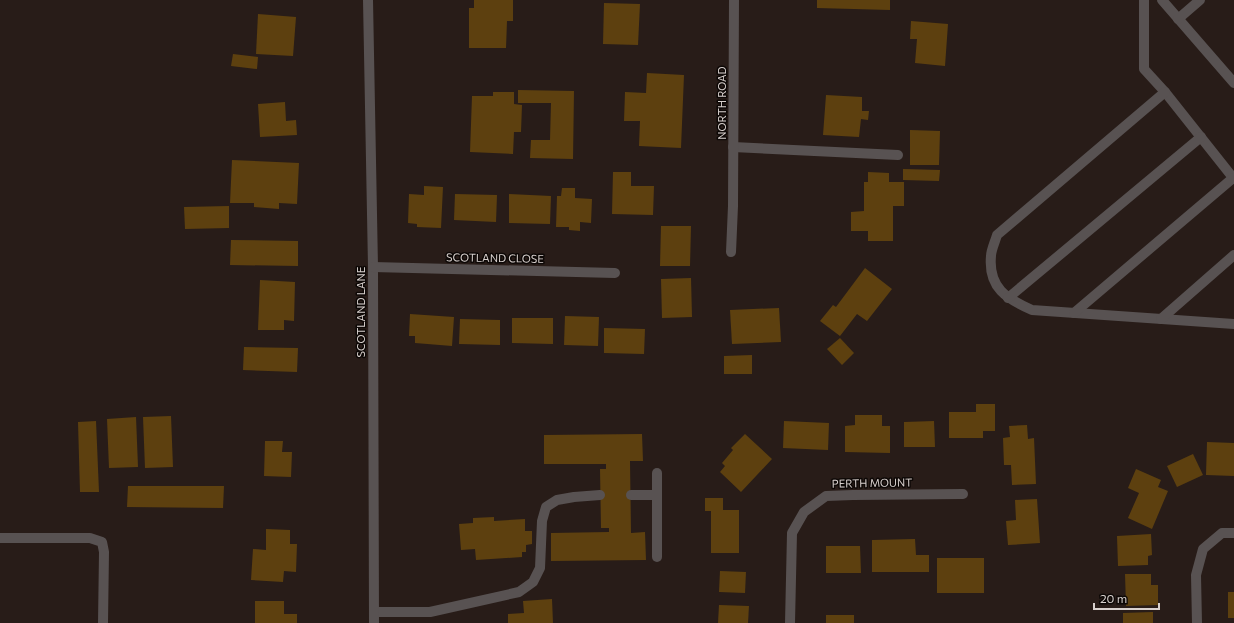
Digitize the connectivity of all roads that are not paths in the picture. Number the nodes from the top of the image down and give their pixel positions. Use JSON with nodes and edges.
{"nodes":[{"id":1,"x":368,"y":0,"type":"edge"},
{"id":2,"x":734,"y":0,"type":"edge"},
{"id":3,"x":1144,"y":0,"type":"edge"},
{"id":4,"x":1162,"y":0,"type":"edge"},
{"id":5,"x":1200,"y":0,"type":"edge"},
{"id":6,"x":1178,"y":18,"type":"junction"},
{"id":7,"x":1234,"y":83,"type":"edge"},
{"id":8,"x":1165,"y":92,"type":"junction"},
{"id":9,"x":1201,"y":138,"type":"junction"},
{"id":10,"x":733,"y":147,"type":"junction"},
{"id":11,"x":898,"y":155,"type":"dead end"},
{"id":12,"x":1233,"y":178,"type":"edge"},
{"id":13,"x":730,"y":252,"type":"dead end"},
{"id":14,"x":1234,"y":255,"type":"edge"},
{"id":15,"x":373,"y":267,"type":"junction"},
{"id":16,"x":616,"y":273,"type":"dead end"},
{"id":17,"x":1008,"y":298,"type":"junction"},
{"id":18,"x":1074,"y":313,"type":"junction"},
{"id":19,"x":1161,"y":319,"type":"junction"},
{"id":20,"x":1234,"y":324,"type":"edge"},
{"id":21,"x":657,"y":473,"type":"dead end"},
{"id":22,"x":963,"y":494,"type":"dead end"},
{"id":23,"x":600,"y":495,"type":"dead end"},
{"id":24,"x":631,"y":495,"type":"dead end"},
{"id":25,"x":657,"y":495,"type":"junction"},
{"id":26,"x":1234,"y":533,"type":"edge"},
{"id":27,"x":0,"y":538,"type":"edge"},
{"id":28,"x":657,"y":557,"type":"dead end"},
{"id":29,"x":374,"y":612,"type":"junction"},
{"id":30,"x":103,"y":623,"type":"edge"},
{"id":31,"x":374,"y":623,"type":"edge"},
{"id":32,"x":790,"y":623,"type":"edge"},
{"id":33,"x":1197,"y":623,"type":"edge"}],
"edges":[{"from":1,"to":15,"type":"street","name":"SCOTLAND LANE"},
{"from":2,"to":10,"type":"street","name":"NORTH ROAD"},
{"from":3,"to":8,"type":"street"},
{"from":4,"to":6,"type":"street"},
{"from":5,"to":6,"type":"street"},
{"from":6,"to":7,"type":"street"},
{"from":8,"to":9,"type":"street"},
{"from":8,"to":17,"type":"street"},
{"from":9,"to":12,"type":"street"},
{"from":9,"to":17,"type":"street"},
{"from":10,"to":11,"type":"street"},
{"from":10,"to":13,"type":"street","name":"NORTH ROAD"},
{"from":12,"to":18,"type":"street"},
{"from":14,"to":19,"type":"street"},
{"from":15,"to":16,"type":"street","name":"SCOTLAND CLOSE"},
{"from":15,"to":29,"type":"street","name":"SCOTLAND LANE"},
{"from":17,"to":18,"type":"street"},
{"from":18,"to":19,"type":"street"},
{"from":19,"to":20,"type":"street"},
{"from":21,"to":25,"type":"street"},
{"from":22,"to":32,"type":"street","name":"PERTH MOUNT"},
{"from":23,"to":29,"type":"street"},
{"from":24,"to":25,"type":"street"},
{"from":25,"to":28,"type":"street"},
{"from":26,"to":33,"type":"street"},
{"from":27,"to":30,"type":"street"},
{"from":29,"to":31,"type":"street","name":"SCOTLAND LANE"}]}
